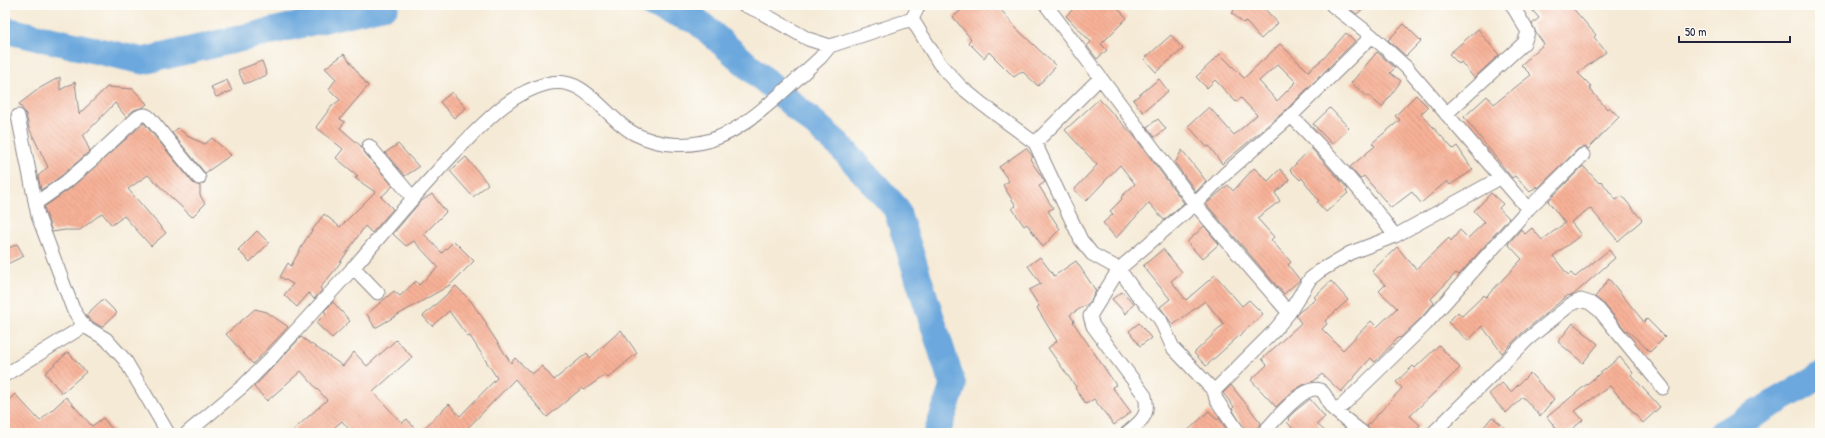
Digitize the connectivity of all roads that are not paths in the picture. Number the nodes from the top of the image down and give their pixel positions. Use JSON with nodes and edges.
{"nodes":[{"id":1,"x":744,"y":5,"type":"edge"},
{"id":2,"x":919,"y":5,"type":"edge"},
{"id":3,"x":1046,"y":5,"type":"edge"},
{"id":4,"x":1332,"y":5,"type":"edge"},
{"id":5,"x":1512,"y":5,"type":"edge"},
{"id":6,"x":912,"y":19,"type":"junction"},
{"id":7,"x":1372,"y":36,"type":"junction"},
{"id":8,"x":830,"y":46,"type":"junction"},
{"id":9,"x":1100,"y":78,"type":"junction"},
{"id":10,"x":1446,"y":114,"type":"junction"},
{"id":11,"x":18,"y":116,"type":"dead end"},
{"id":12,"x":1291,"y":116,"type":"junction"},
{"id":13,"x":1035,"y":143,"type":"junction"},
{"id":14,"x":369,"y":146,"type":"dead end"},
{"id":15,"x":1582,"y":155,"type":"dead end"},
{"id":16,"x":199,"y":178,"type":"dead end"},
{"id":17,"x":1500,"y":178,"type":"junction"},
{"id":18,"x":413,"y":198,"type":"junction"},
{"id":19,"x":36,"y":203,"type":"junction"},
{"id":20,"x":1195,"y":204,"type":"junction"},
{"id":21,"x":1528,"y":209,"type":"junction"},
{"id":22,"x":1395,"y":236,"type":"junction"},
{"id":23,"x":353,"y":267,"type":"junction"},
{"id":24,"x":1119,"y":269,"type":"junction"},
{"id":25,"x":378,"y":293,"type":"dead end"},
{"id":26,"x":1289,"y":313,"type":"junction"},
{"id":27,"x":84,"y":326,"type":"junction"},
{"id":28,"x":5,"y":375,"type":"edge"},
{"id":29,"x":1663,"y":388,"type":"dead end"},
{"id":30,"x":1214,"y":391,"type":"junction"},
{"id":31,"x":1334,"y":410,"type":"junction"},
{"id":32,"x":168,"y":433,"type":"edge"},
{"id":33,"x":187,"y":433,"type":"edge"},
{"id":34,"x":1127,"y":433,"type":"edge"},
{"id":35,"x":1239,"y":433,"type":"edge"},
{"id":36,"x":1263,"y":433,"type":"edge"},
{"id":37,"x":1363,"y":433,"type":"edge"},
{"id":38,"x":1433,"y":433,"type":"edge"}],
"edges":[{"from":1,"to":8,"type":"street"},
{"from":2,"to":6,"type":"street"},
{"from":3,"to":9,"type":"street"},
{"from":4,"to":7,"type":"street"},
{"from":5,"to":10,"type":"street"},
{"from":6,"to":8,"type":"street"},
{"from":6,"to":13,"type":"street"},
{"from":7,"to":10,"type":"street"},
{"from":7,"to":12,"type":"street"},
{"from":8,"to":18,"type":"street"},
{"from":9,"to":13,"type":"street"},
{"from":9,"to":20,"type":"street"},
{"from":10,"to":17,"type":"street"},
{"from":11,"to":19,"type":"street"},
{"from":12,"to":20,"type":"street"},
{"from":12,"to":22,"type":"street"},
{"from":13,"to":24,"type":"street"},
{"from":14,"to":18,"type":"street"},
{"from":15,"to":21,"type":"street"},
{"from":16,"to":19,"type":"street"},
{"from":17,"to":21,"type":"street"},
{"from":17,"to":22,"type":"street"},
{"from":18,"to":23,"type":"street"},
{"from":19,"to":27,"type":"street"},
{"from":20,"to":24,"type":"street"},
{"from":20,"to":26,"type":"street"},
{"from":21,"to":31,"type":"street"},
{"from":22,"to":26,"type":"street"},
{"from":23,"to":25,"type":"street"},
{"from":23,"to":33,"type":"street"},
{"from":24,"to":30,"type":"street"},
{"from":24,"to":34,"type":"street"},
{"from":26,"to":30,"type":"street"},
{"from":27,"to":28,"type":"street"},
{"from":27,"to":32,"type":"street"},
{"from":29,"to":38,"type":"street"},
{"from":30,"to":35,"type":"street"},
{"from":31,"to":36,"type":"street"},
{"from":31,"to":37,"type":"street"}]}
